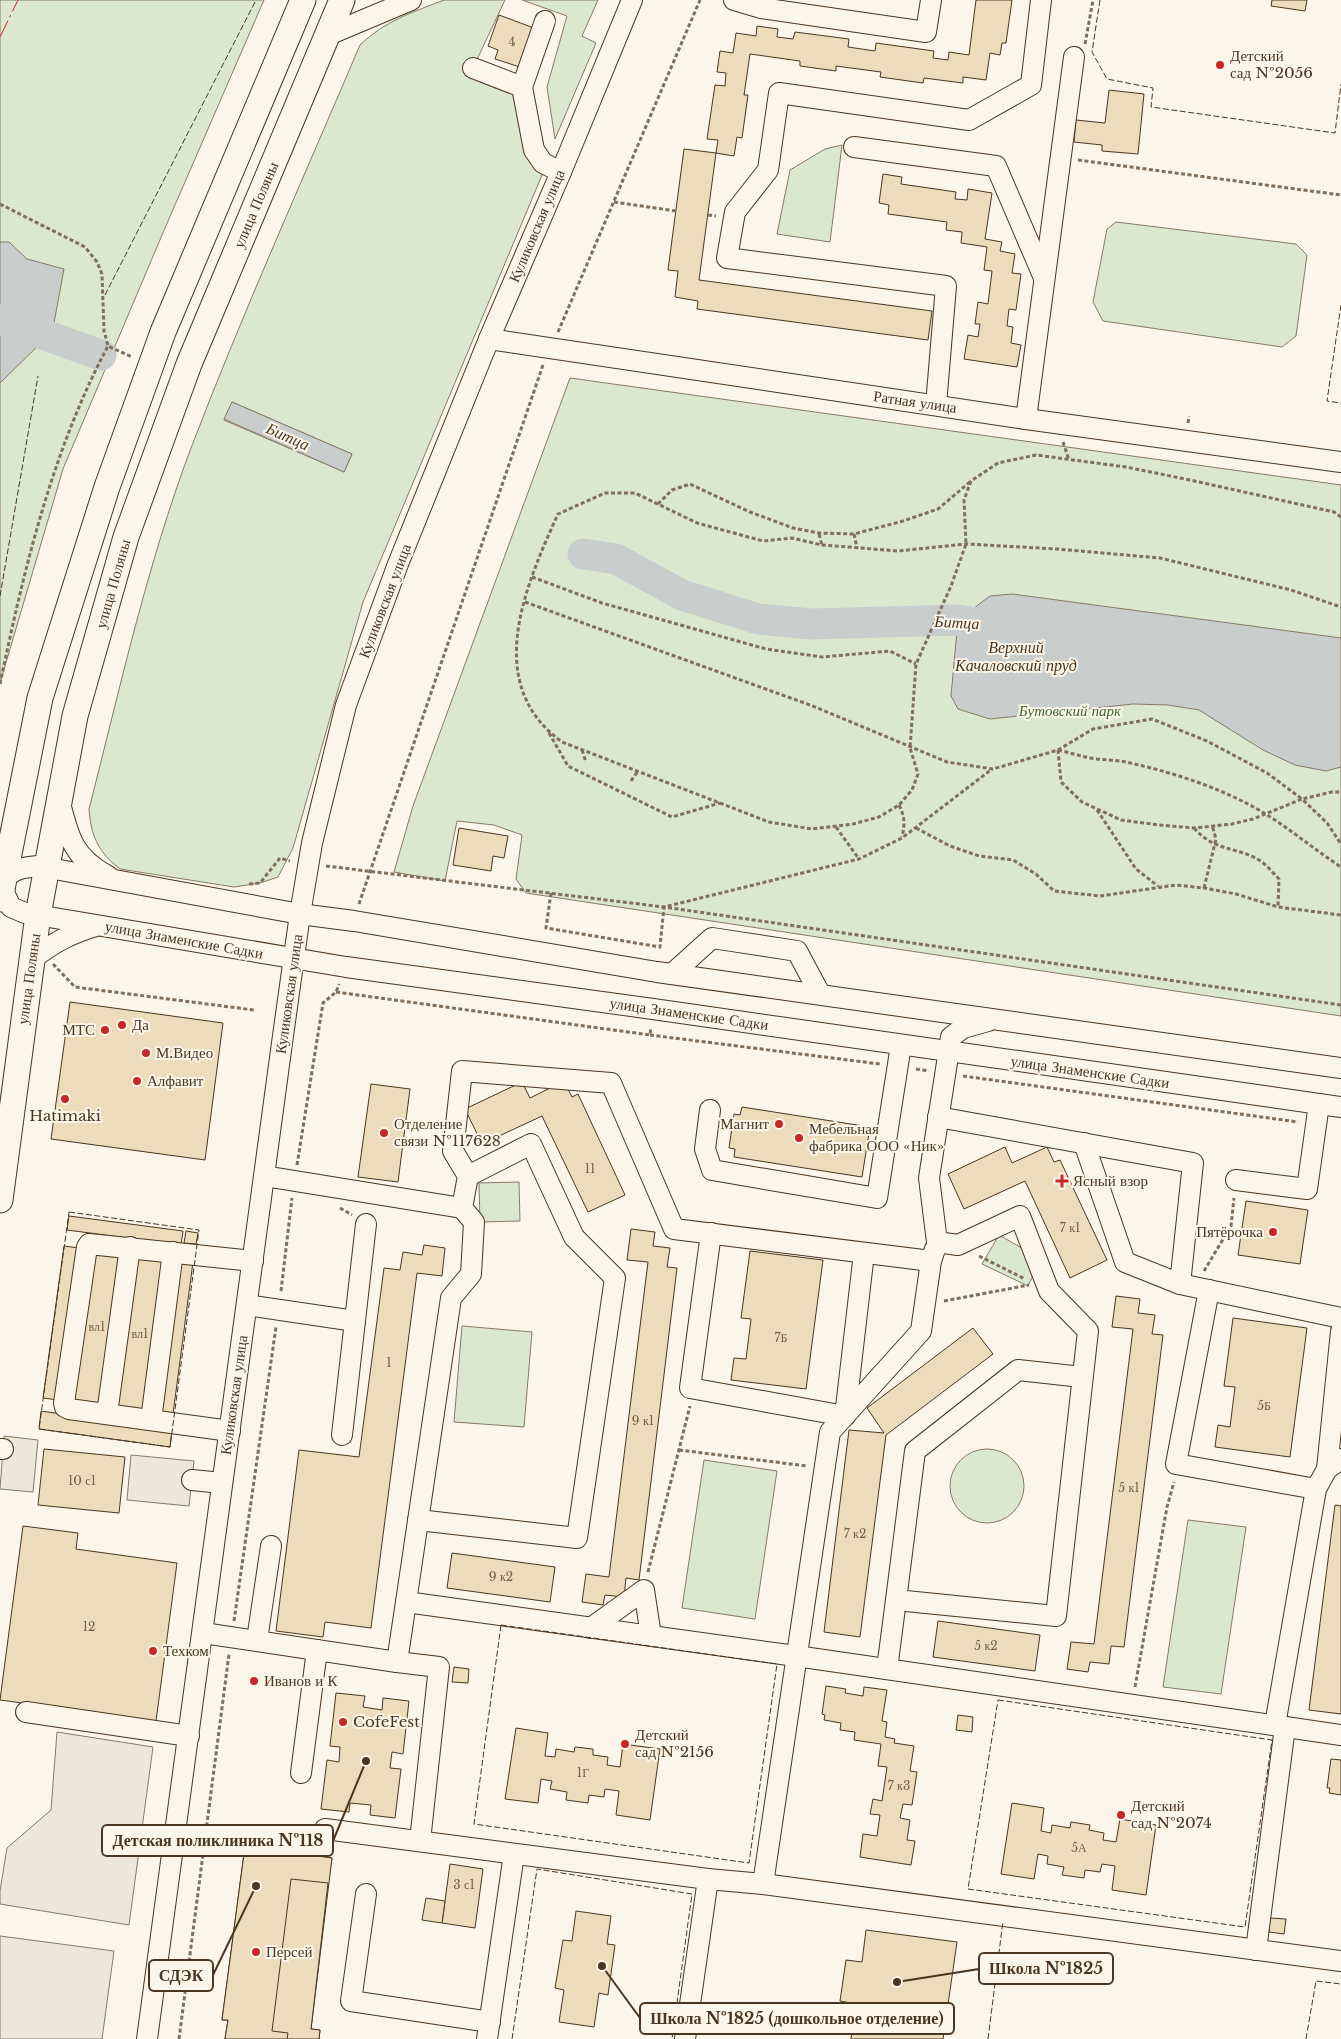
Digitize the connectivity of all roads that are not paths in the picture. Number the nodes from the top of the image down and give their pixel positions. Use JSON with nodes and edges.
{"nodes":[{"id":1,"x":303,"y":0,"type":"edge"},
{"id":2,"x":342,"y":0,"type":"edge"},
{"id":3,"x":347,"y":0,"type":"edge"},
{"id":4,"x":411,"y":0,"type":"edge"},
{"id":5,"x":632,"y":0,"type":"edge"},
{"id":6,"x":734,"y":0,"type":"edge"},
{"id":7,"x":931,"y":0,"type":"edge"},
{"id":8,"x":1041,"y":0,"type":"edge"},
{"id":9,"x":545,"y":21,"type":"dead end"},
{"id":10,"x":328,"y":35,"type":"junction"},
{"id":11,"x":1074,"y":57,"type":"road end"},
{"id":12,"x":473,"y":68,"type":"dead end"},
{"id":13,"x":522,"y":87,"type":"junction"},
{"id":14,"x":854,"y":147,"type":"dead end"},
{"id":15,"x":561,"y":172,"type":"junction"},
{"id":16,"x":1044,"y":278,"type":"junction"},
{"id":17,"x":489,"y":339,"type":"junction"},
{"id":18,"x":936,"y":405,"type":"junction"},
{"id":19,"x":1026,"y":418,"type":"junction"},
{"id":20,"x":1341,"y":462,"type":"edge"},
{"id":21,"x":59,"y":799,"type":"junction"},
{"id":22,"x":46,"y":867,"type":"junction"},
{"id":23,"x":116,"y":880,"type":"junction"},
{"id":24,"x":1,"y":890,"type":"edge"},
{"id":25,"x":300,"y":914,"type":"junction"},
{"id":26,"x":38,"y":916,"type":"junction"},
{"id":27,"x":100,"y":925,"type":"junction"},
{"id":28,"x":294,"y":959,"type":"junction"},
{"id":29,"x":41,"y":962,"type":"junction"},
{"id":30,"x":672,"y":974,"type":"junction"},
{"id":31,"x":820,"y":994,"type":"junction"},
{"id":32,"x":1002,"y":1020,"type":"junction"},
{"id":33,"x":902,"y":1045,"type":"junction"},
{"id":34,"x":947,"y":1051,"type":"junction"},
{"id":35,"x":1341,"y":1068,"type":"edge"},
{"id":36,"x":1319,"y":1104,"type":"junction"},
{"id":37,"x":1341,"y":1107,"type":"edge"},
{"id":38,"x":710,"y":1110,"type":"dead end"},
{"id":39,"x":938,"y":1117,"type":"junction"},
{"id":40,"x":1084,"y":1144,"type":"junction"},
{"id":41,"x":264,"y":1176,"type":"junction"},
{"id":42,"x":468,"y":1176,"type":"junction"},
{"id":43,"x":1236,"y":1180,"type":"road end"},
{"id":44,"x":0,"y":1200,"type":"edge"},
{"id":45,"x":462,"y":1208,"type":"junction"},
{"id":46,"x":366,"y":1224,"type":"dead end"},
{"id":47,"x":711,"y":1233,"type":"junction"},
{"id":48,"x":937,"y":1242,"type":"junction"},
{"id":49,"x":130,"y":1247,"type":"junction"},
{"id":50,"x":173,"y":1252,"type":"junction"},
{"id":51,"x":864,"y":1253,"type":"junction"},
{"id":52,"x":253,"y":1261,"type":"junction"},
{"id":53,"x":931,"y":1261,"type":"junction"},
{"id":54,"x":1195,"y":1287,"type":"junction"},
{"id":55,"x":247,"y":1305,"type":"junction"},
{"id":56,"x":1341,"y":1318,"type":"edge"},
{"id":57,"x":355,"y":1321,"type":"junction"},
{"id":58,"x":1341,"y":1331,"type":"edge"},
{"id":59,"x":1082,"y":1377,"type":"junction"},
{"id":60,"x":107,"y":1414,"type":"junction"},
{"id":61,"x":844,"y":1416,"type":"junction"},
{"id":62,"x":151,"y":1420,"type":"junction"},
{"id":63,"x":230,"y":1431,"type":"junction"},
{"id":64,"x":342,"y":1435,"type":"dead end"},
{"id":65,"x":1334,"y":1464,"type":"edge"},
{"id":66,"x":192,"y":1480,"type":"dead end"},
{"id":67,"x":222,"y":1484,"type":"junction"},
{"id":68,"x":1316,"y":1489,"type":"junction"},
{"id":69,"x":418,"y":1520,"type":"junction"},
{"id":70,"x":271,"y":1546,"type":"dead end"},
{"id":71,"x":896,"y":1600,"type":"junction"},
{"id":72,"x":406,"y":1602,"type":"junction"},
{"id":73,"x":591,"y":1628,"type":"junction"},
{"id":74,"x":202,"y":1633,"type":"junction"},
{"id":75,"x":651,"y":1636,"type":"junction"},
{"id":76,"x":257,"y":1640,"type":"junction"},
{"id":77,"x":317,"y":1650,"type":"junction"},
{"id":78,"x":796,"y":1656,"type":"junction"},
{"id":79,"x":397,"y":1662,"type":"junction"},
{"id":80,"x":887,"y":1669,"type":"junction"},
{"id":81,"x":26,"y":1712,"type":"dead end"},
{"id":82,"x":1280,"y":1726,"type":"junction"},
{"id":83,"x":1341,"y":1735,"type":"edge"},
{"id":84,"x":189,"y":1736,"type":"junction"},
{"id":85,"x":301,"y":1772,"type":"dead end"},
{"id":86,"x":325,"y":1829,"type":"dead end"},
{"id":87,"x":420,"y":1842,"type":"junction"},
{"id":88,"x":514,"y":1854,"type":"junction"},
{"id":89,"x":708,"y":1879,"type":"junction"},
{"id":90,"x":763,"y":1884,"type":"junction"},
{"id":91,"x":366,"y":1894,"type":"dead end"},
{"id":92,"x":1256,"y":1950,"type":"junction"},
{"id":93,"x":1341,"y":1961,"type":"edge"},
{"id":94,"x":488,"y":2030,"type":"edge"},
{"id":95,"x":147,"y":2039,"type":"edge"},
{"id":96,"x":685,"y":2039,"type":"edge"}],
"edges":[{"from":1,"to":24,"type":"main road"},
{"from":2,"to":10,"type":"main road","name":"улица Поляны"},
{"from":3,"to":10,"type":"main road"},
{"from":4,"to":10,"type":"street"},
{"from":5,"to":15,"type":"street","name":"Куликовская улица"},
{"from":6,"to":7,"type":"street"},
{"from":8,"to":18,"type":"street"},
{"from":9,"to":13,"type":"street"},
{"from":10,"to":21,"type":"main road","name":"улица Поляны"},
{"from":11,"to":16,"type":"street"},
{"from":12,"to":13,"type":"street"},
{"from":13,"to":15,"type":"street"},
{"from":14,"to":16,"type":"street"},
{"from":15,"to":17,"type":"street","name":"Куликовская улица"},
{"from":16,"to":19,"type":"street"},
{"from":17,"to":18,"type":"street","name":"Ратная улица"},
{"from":17,"to":25,"type":"street","name":"Куликовская улица"},
{"from":18,"to":19,"type":"street","name":"Ратная улица"},
{"from":19,"to":20,"type":"street","name":"Ратная улица"},
{"from":21,"to":22,"type":"main road","name":"улица Поляны"},
{"from":21,"to":23,"type":"street"},
{"from":22,"to":23,"type":"street"},
{"from":22,"to":24,"type":"street"},
{"from":22,"to":26,"type":"main road","name":"улица Поляны"},
{"from":23,"to":25,"type":"street"},
{"from":24,"to":26,"type":"street","name":"улица Знаменские Садки"},
{"from":25,"to":28,"type":"street","name":"Куликовская улица"},
{"from":25,"to":30,"type":"street"},
{"from":26,"to":27,"type":"street","name":"улица Знаменские Садки"},
{"from":26,"to":29,"type":"main road","name":"улица Поляны"},
{"from":27,"to":28,"type":"street","name":"улица Знаменские Садки"},
{"from":27,"to":29,"type":"street"},
{"from":28,"to":33,"type":"street","name":"улица Знаменские Садки"},
{"from":28,"to":41,"type":"street","name":"Куликовская улица"},
{"from":29,"to":44,"type":"main road","name":"улица Поляны"},
{"from":30,"to":31,"type":"street"},
{"from":30,"to":31,"type":"street"},
{"from":31,"to":32,"type":"street"},
{"from":32,"to":34,"type":"street"},
{"from":32,"to":35,"type":"street"},
{"from":33,"to":34,"type":"street","name":"улица Знаменские Садки"},
{"from":33,"to":38,"type":"street"},
{"from":34,"to":36,"type":"street","name":"улица Знаменские Садки"},
{"from":34,"to":39,"type":"street"},
{"from":36,"to":37,"type":"street","name":"улица Знаменские Садки"},
{"from":36,"to":43,"type":"street"},
{"from":39,"to":40,"type":"street"},
{"from":39,"to":48,"type":"street"},
{"from":40,"to":54,"type":"street"},
{"from":40,"to":54,"type":"street"},
{"from":41,"to":45,"type":"street"},
{"from":41,"to":52,"type":"street","name":"Куликовская улица"},
{"from":42,"to":45,"type":"street"},
{"from":42,"to":47,"type":"street"},
{"from":42,"to":69,"type":"street"},
{"from":45,"to":69,"type":"street"},
{"from":46,"to":57,"type":"street"},
{"from":47,"to":51,"type":"street"},
{"from":47,"to":61,"type":"street"},
{"from":48,"to":53,"type":"street"},
{"from":48,"to":59,"type":"street"},
{"from":49,"to":50,"type":"street"},
{"from":49,"to":60,"type":"street"},
{"from":49,"to":60,"type":"street"},
{"from":50,"to":52,"type":"street"},
{"from":50,"to":62,"type":"street"},
{"from":51,"to":53,"type":"street"},
{"from":51,"to":61,"type":"street"},
{"from":52,"to":55,"type":"street","name":"Куликовская улица"},
{"from":53,"to":61,"type":"street"},
{"from":54,"to":56,"type":"street"},
{"from":54,"to":68,"type":"street"},
{"from":55,"to":57,"type":"street"},
{"from":55,"to":63,"type":"street","name":"Куликовская улица"},
{"from":57,"to":64,"type":"street"},
{"from":58,"to":65,"type":"street"},
{"from":59,"to":71,"type":"street"},
{"from":59,"to":71,"type":"street"},
{"from":60,"to":62,"type":"street"},
{"from":61,"to":78,"type":"street"},
{"from":62,"to":63,"type":"street"},
{"from":63,"to":67,"type":"street","name":"Куликовская улица"},
{"from":65,"to":68,"type":"street"},
{"from":66,"to":67,"type":"street"},
{"from":67,"to":74,"type":"street","name":"Куликовская улица"},
{"from":68,"to":82,"type":"street"},
{"from":69,"to":72,"type":"street"},
{"from":70,"to":76,"type":"street"},
{"from":71,"to":80,"type":"street"},
{"from":72,"to":73,"type":"street"},
{"from":72,"to":79,"type":"street"},
{"from":73,"to":75,"type":"street"},
{"from":73,"to":75,"type":"street"},
{"from":74,"to":76,"type":"street"},
{"from":74,"to":84,"type":"street","name":"Куликовская улица"},
{"from":75,"to":78,"type":"street"},
{"from":76,"to":77,"type":"street"},
{"from":77,"to":79,"type":"street"},
{"from":77,"to":85,"type":"street"},
{"from":78,"to":80,"type":"street"},
{"from":78,"to":90,"type":"street"},
{"from":79,"to":87,"type":"street"},
{"from":80,"to":82,"type":"street"},
{"from":81,"to":84,"type":"street"},
{"from":82,"to":83,"type":"street"},
{"from":82,"to":92,"type":"street"},
{"from":84,"to":95,"type":"street","name":"Куликовская улица"},
{"from":86,"to":87,"type":"street"},
{"from":87,"to":88,"type":"street"},
{"from":88,"to":89,"type":"street"},
{"from":88,"to":94,"type":"street"},
{"from":89,"to":90,"type":"street"},
{"from":89,"to":96,"type":"street"},
{"from":90,"to":92,"type":"street"},
{"from":91,"to":94,"type":"street"},
{"from":92,"to":93,"type":"street"}]}
